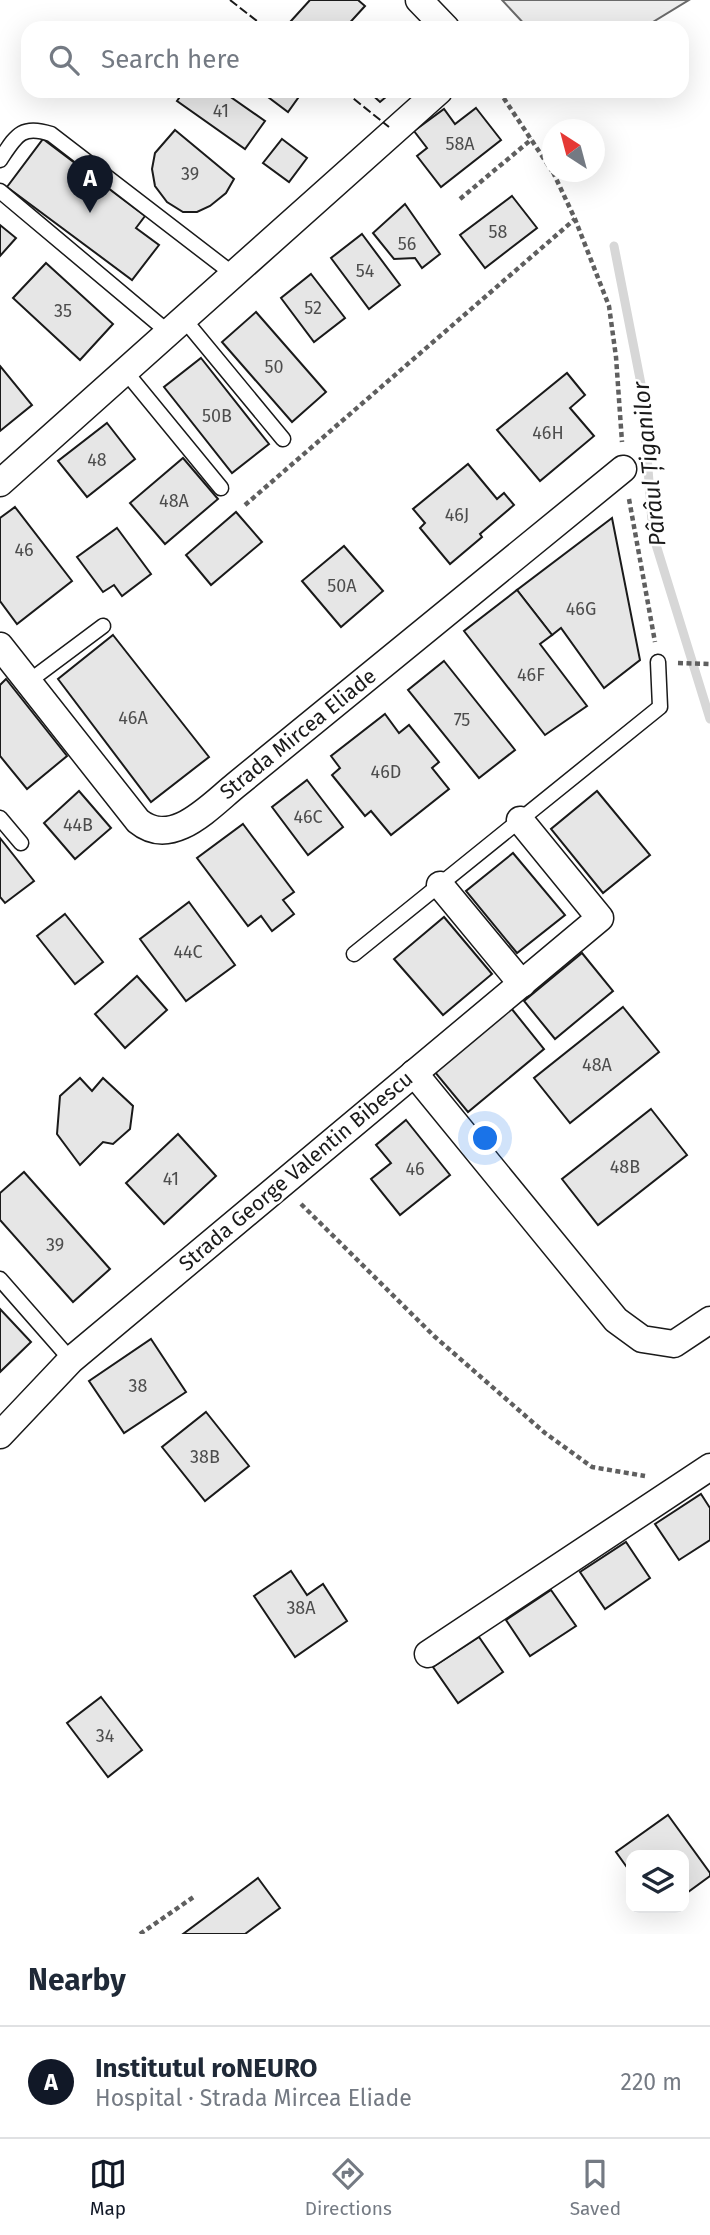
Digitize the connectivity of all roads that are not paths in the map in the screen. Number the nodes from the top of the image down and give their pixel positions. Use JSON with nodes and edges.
{"nodes":[{"id":1,"x":419,"y":0,"type":"edge"},
{"id":2,"x":439,"y":21,"type":"edge"},
{"id":3,"x":431,"y":98,"type":"edge"},
{"id":4,"x":0,"y":160,"type":"edge"},
{"id":5,"x":0,"y":191,"type":"edge"},
{"id":6,"x":233,"y":274,"type":"junction"},
{"id":7,"x":176,"y":325,"type":"junction"},
{"id":8,"x":125,"y":371,"type":"junction"},
{"id":9,"x":283,"y":439,"type":"dead end"},
{"id":10,"x":623,"y":469,"type":"road end"},
{"id":11,"x":0,"y":483,"type":"edge"},
{"id":12,"x":221,"y":488,"type":"dead end"},
{"id":13,"x":103,"y":626,"type":"dead end"},
{"id":14,"x":0,"y":646,"type":"edge"},
{"id":15,"x":659,"y":662,"type":"road end"},
{"id":16,"x":28,"y":682,"type":"junction"},
{"id":17,"x":0,"y":818,"type":"edge"},
{"id":18,"x":520,"y":820,"type":"junction"},
{"id":19,"x":21,"y":844,"type":"dead end"},
{"id":20,"x":440,"y":885,"type":"junction"},
{"id":21,"x":354,"y":954,"type":"dead end"},
{"id":22,"x":522,"y":984,"type":"junction"},
{"id":23,"x":414,"y":1073,"type":"junction"},
{"id":24,"x":0,"y":1279,"type":"edge"},
{"id":25,"x":710,"y":1320,"type":"edge"},
{"id":26,"x":71,"y":1360,"type":"junction"},
{"id":27,"x":0,"y":1435,"type":"edge"},
{"id":28,"x":710,"y":1467,"type":"edge"},
{"id":29,"x":428,"y":1654,"type":"dead end"}],
"edges":[{"from":1,"to":2,"type":"street"},
{"from":3,"to":6,"type":"street"},
{"from":4,"to":6,"type":"lane"},
{"from":5,"to":7,"type":"lane"},
{"from":6,"to":7,"type":"street"},
{"from":7,"to":8,"type":"street"},
{"from":7,"to":9,"type":"lane"},
{"from":8,"to":11,"type":"street"},
{"from":8,"to":12,"type":"lane"},
{"from":10,"to":16,"type":"street","name":"Strada Mircea Eliade"},
{"from":13,"to":16,"type":"lane"},
{"from":14,"to":16,"type":"street","name":"Strada Mircea Eliade"},
{"from":15,"to":18,"type":"lane"},
{"from":17,"to":19,"type":"lane"},
{"from":18,"to":20,"type":"lane"},
{"from":18,"to":22,"type":"street","name":"Strada George Valentin Bibescu"},
{"from":20,"to":21,"type":"lane"},
{"from":20,"to":22,"type":"street"},
{"from":22,"to":23,"type":"street","name":"Strada George Valentin Bibescu"},
{"from":23,"to":25,"type":"street"},
{"from":23,"to":26,"type":"street","name":"Strada George Valentin Bibescu"},
{"from":24,"to":26,"type":"lane"},
{"from":26,"to":27,"type":"street","name":"Strada George Valentin Bibescu"},
{"from":28,"to":29,"type":"street"}]}
